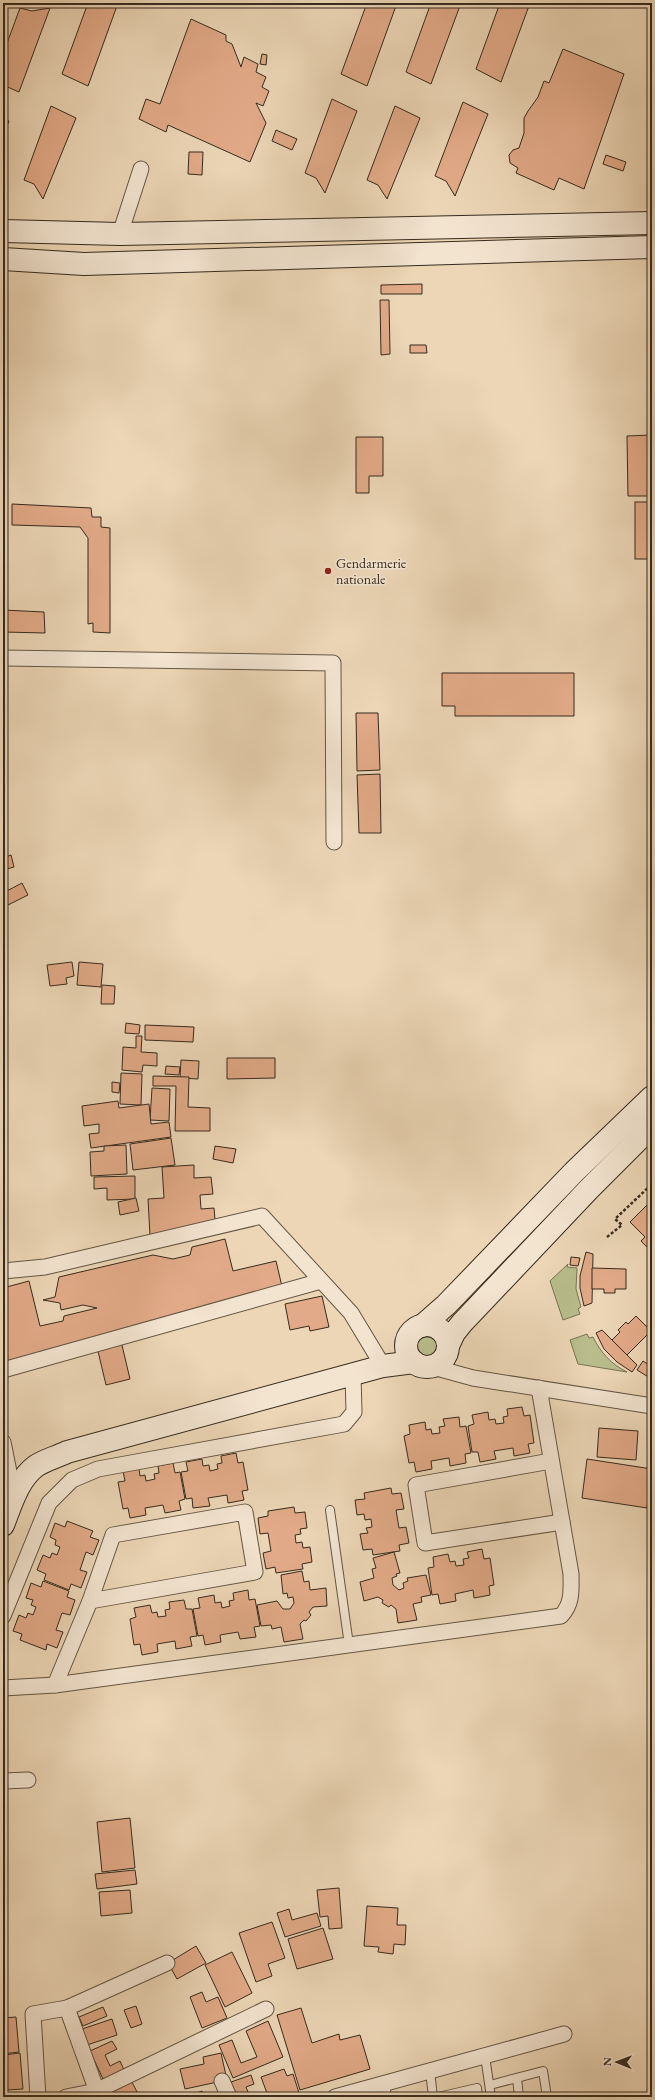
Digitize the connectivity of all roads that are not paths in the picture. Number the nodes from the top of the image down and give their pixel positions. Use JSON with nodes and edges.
{"nodes":[{"id":1,"x":141,"y":169,"type":"dead end"},
{"id":2,"x":652,"y":223,"type":"edge"},
{"id":3,"x":3,"y":231,"type":"edge"},
{"id":4,"x":120,"y":234,"type":"junction"},
{"id":5,"x":652,"y":247,"type":"edge"},
{"id":6,"x":3,"y":259,"type":"edge"},
{"id":7,"x":3,"y":658,"type":"edge"},
{"id":8,"x":334,"y":842,"type":"dead end"},
{"id":9,"x":652,"y":1097,"type":"edge"},
{"id":10,"x":652,"y":1126,"type":"edge"},
{"id":11,"x":3,"y":1271,"type":"edge"},
{"id":12,"x":321,"y":1281,"type":"junction"},
{"id":13,"x":422,"y":1326,"type":"junction"},
{"id":14,"x":448,"y":1346,"type":"junction"},
{"id":15,"x":418,"y":1357,"type":"junction"},
{"id":16,"x":383,"y":1366,"type":"junction"},
{"id":17,"x":3,"y":1370,"type":"edge"},
{"id":18,"x":353,"y":1375,"type":"junction"},
{"id":19,"x":539,"y":1388,"type":"junction"},
{"id":20,"x":652,"y":1405,"type":"edge"},
{"id":21,"x":3,"y":1442,"type":"edge"},
{"id":22,"x":551,"y":1461,"type":"junction"},
{"id":23,"x":12,"y":1470,"type":"edge"},
{"id":24,"x":330,"y":1510,"type":"dead end"},
{"id":25,"x":562,"y":1522,"type":"junction"},
{"id":26,"x":3,"y":1525,"type":"edge"},
{"id":27,"x":90,"y":1601,"type":"junction"},
{"id":28,"x":3,"y":1616,"type":"edge"},
{"id":29,"x":349,"y":1645,"type":"junction"},
{"id":30,"x":55,"y":1685,"type":"junction"},
{"id":31,"x":3,"y":1688,"type":"edge"},
{"id":32,"x":28,"y":1780,"type":"dead end"},
{"id":33,"x":3,"y":1781,"type":"edge"},
{"id":34,"x":167,"y":1962,"type":"dead end"},
{"id":35,"x":67,"y":2008,"type":"junction"},
{"id":36,"x":266,"y":2009,"type":"dead end"},
{"id":37,"x":564,"y":2034,"type":"dead end"},
{"id":38,"x":485,"y":2056,"type":"junction"},
{"id":39,"x":430,"y":2071,"type":"junction"},
{"id":40,"x":517,"y":2078,"type":"junction"},
{"id":41,"x":222,"y":2081,"type":"dead end"},
{"id":42,"x":490,"y":2085,"type":"junction"},
{"id":43,"x":386,"y":2090,"type":"edge"},
{"id":44,"x":97,"y":2094,"type":"edge"},
{"id":45,"x":453,"y":2095,"type":"edge"},
{"id":46,"x":38,"y":2097,"type":"edge"},
{"id":47,"x":66,"y":2097,"type":"edge"},
{"id":48,"x":228,"y":2097,"type":"edge"},
{"id":49,"x":335,"y":2097,"type":"edge"},
{"id":50,"x":433,"y":2097,"type":"edge"},
{"id":51,"x":438,"y":2097,"type":"edge"},
{"id":52,"x":478,"y":2097,"type":"edge"},
{"id":53,"x":491,"y":2097,"type":"edge"},
{"id":54,"x":519,"y":2097,"type":"edge"},
{"id":55,"x":547,"y":2097,"type":"edge"}],
"edges":[{"from":1,"to":4,"type":"street"},
{"from":2,"to":4,"type":"main road"},
{"from":3,"to":4,"type":"main road"},
{"from":5,"to":6,"type":"main road"},
{"from":7,"to":8,"type":"street"},
{"from":9,"to":13,"type":"main road"},
{"from":10,"to":14,"type":"main road"},
{"from":11,"to":12,"type":"street"},
{"from":12,"to":16,"type":"street"},
{"from":12,"to":17,"type":"street"},
{"from":13,"to":14,"type":"main road"},
{"from":13,"to":15,"type":"main road"},
{"from":14,"to":15,"type":"main road"},
{"from":15,"to":16,"type":"main road"},
{"from":15,"to":19,"type":"street"},
{"from":16,"to":18,"type":"main road"},
{"from":18,"to":23,"type":"main road"},
{"from":18,"to":28,"type":"street"},
{"from":19,"to":20,"type":"street"},
{"from":19,"to":22,"type":"street"},
{"from":21,"to":23,"type":"street"},
{"from":22,"to":25,"type":"street"},
{"from":22,"to":25,"type":"street"},
{"from":23,"to":26,"type":"main road"},
{"from":24,"to":29,"type":"lane"},
{"from":25,"to":29,"type":"street"},
{"from":27,"to":27,"type":"street"},
{"from":27,"to":30,"type":"street"},
{"from":29,"to":30,"type":"street"},
{"from":30,"to":31,"type":"street"},
{"from":32,"to":33,"type":"street"},
{"from":34,"to":35,"type":"street"},
{"from":35,"to":44,"type":"street"},
{"from":35,"to":46,"type":"street"},
{"from":36,"to":44,"type":"street"},
{"from":37,"to":38,"type":"street"},
{"from":38,"to":39,"type":"street"},
{"from":38,"to":42,"type":"lane"},
{"from":39,"to":43,"type":"street"},
{"from":39,"to":50,"type":"lane"},
{"from":40,"to":42,"type":"lane"},
{"from":40,"to":54,"type":"lane"},
{"from":40,"to":55,"type":"lane"},
{"from":41,"to":48,"type":"street"},
{"from":42,"to":53,"type":"lane"},
{"from":43,"to":49,"type":"street"},
{"from":44,"to":47,"type":"street"},
{"from":45,"to":51,"type":"lane"},
{"from":45,"to":52,"type":"lane"}]}
